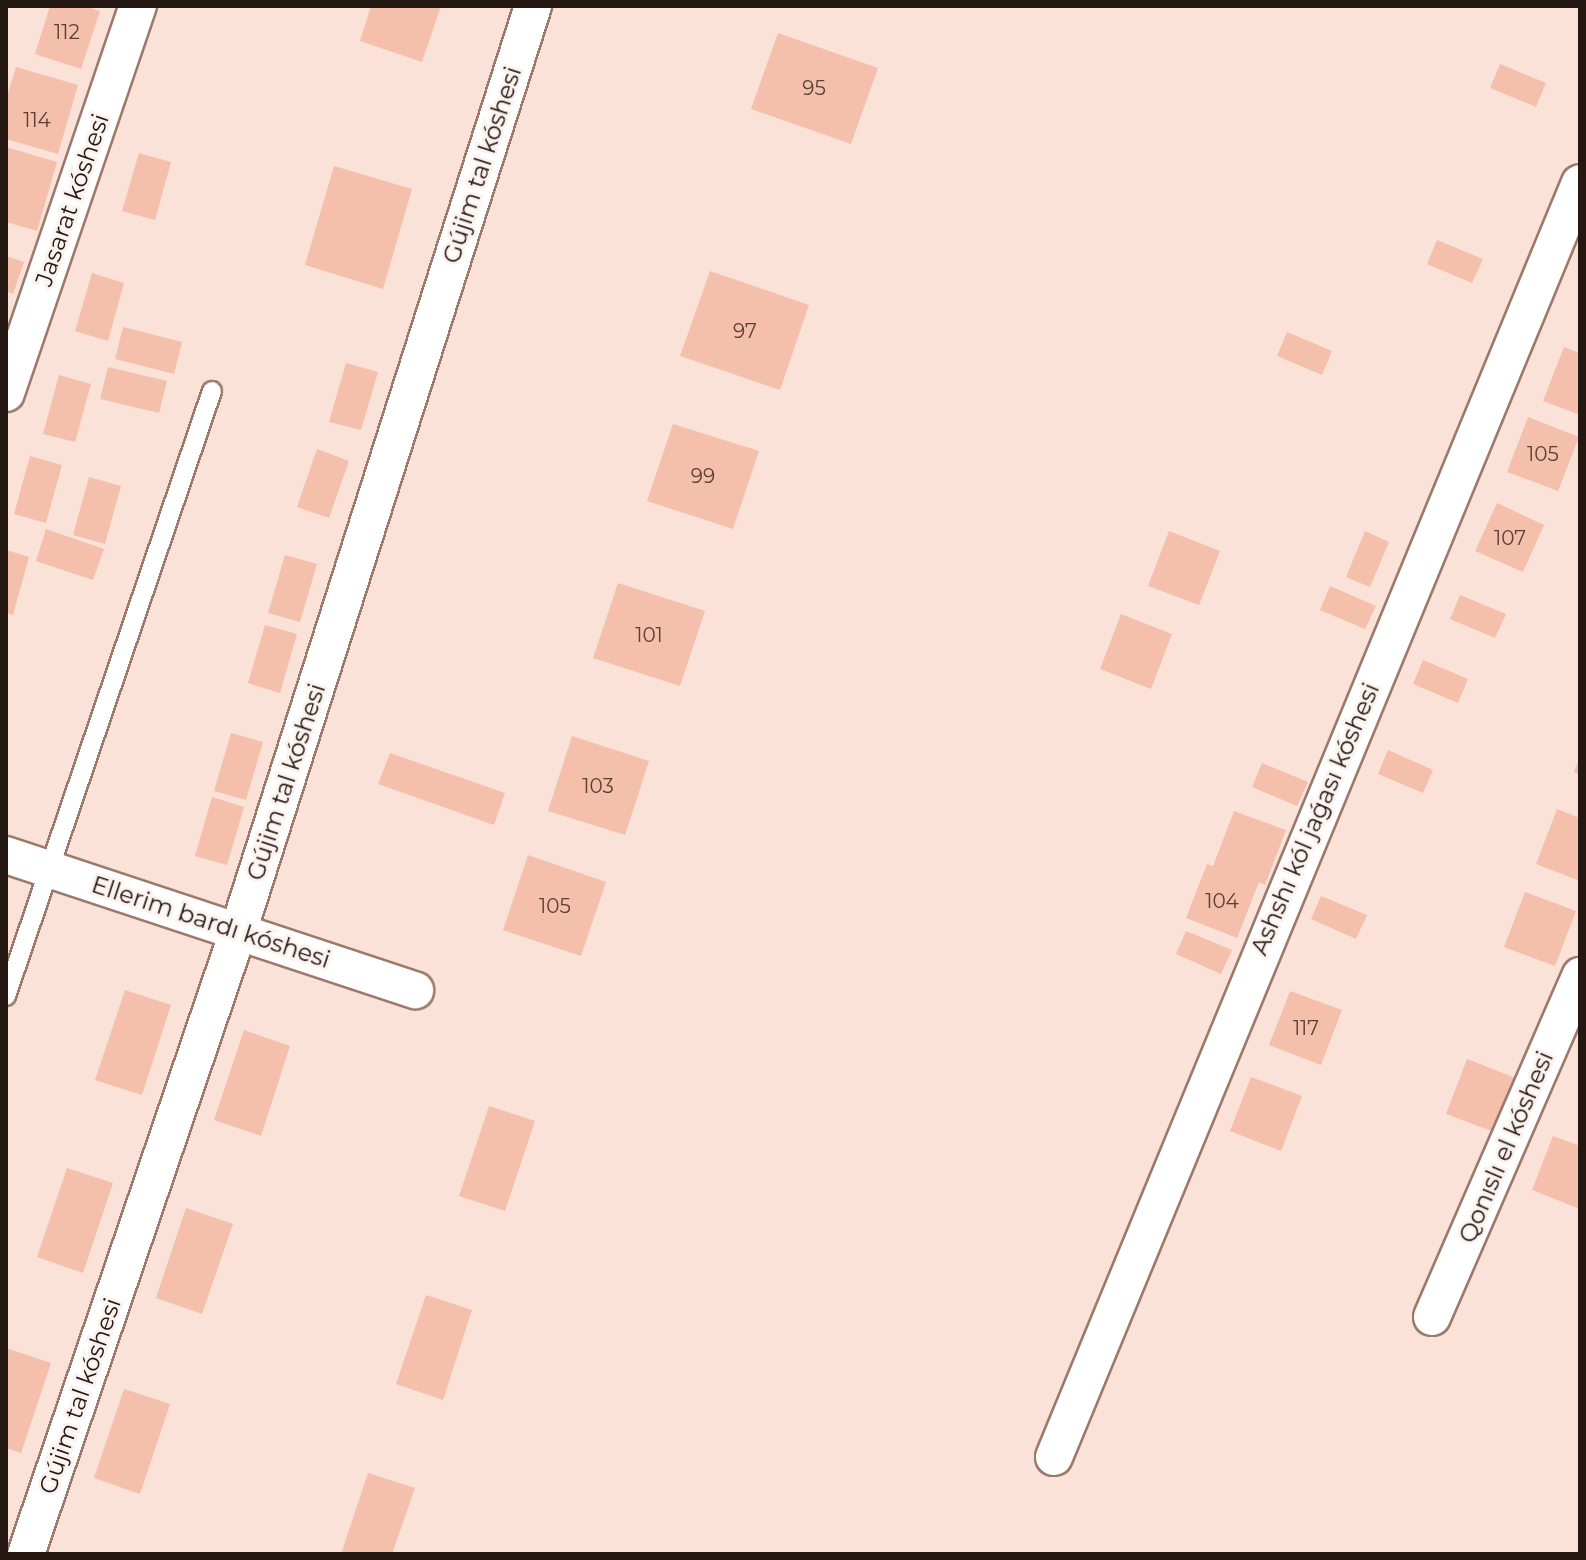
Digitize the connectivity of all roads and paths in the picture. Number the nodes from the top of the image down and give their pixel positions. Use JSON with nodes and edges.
{"nodes":[{"id":1,"x":138,"y":6,"type":"edge"},
{"id":2,"x":533,"y":6,"type":"edge"},
{"id":3,"x":1580,"y":183,"type":"edge"},
{"id":4,"x":212,"y":391,"type":"dead end"},
{"id":5,"x":6,"y":393,"type":"edge"},
{"id":6,"x":6,"y":855,"type":"edge"},
{"id":7,"x":48,"y":868,"type":"junction"},
{"id":8,"x":238,"y":932,"type":"junction"},
{"id":9,"x":1580,"y":976,"type":"edge"},
{"id":10,"x":415,"y":990,"type":"dead end"},
{"id":11,"x":6,"y":996,"type":"edge"},
{"id":12,"x":1432,"y":1317,"type":"dead end"},
{"id":13,"x":1054,"y":1457,"type":"dead end"},
{"id":14,"x":26,"y":1554,"type":"edge"}],
"edges":[{"from":1,"to":5,"type":"street","name":"Jasarat kóshesi"},
{"from":2,"to":8,"type":"street","name":"Gújim tal kóshesi"},
{"from":3,"to":13,"type":"street","name":"Ashshı kól jaǵası kóshesi"},
{"from":4,"to":7,"type":"lane"},
{"from":6,"to":7,"type":"street","name":"Ellerim bardı kóshesi"},
{"from":7,"to":8,"type":"street","name":"Ellerim bardı kóshesi"},
{"from":7,"to":11,"type":"lane"},
{"from":8,"to":10,"type":"street","name":"Ellerim bardı kóshesi"},
{"from":8,"to":14,"type":"street","name":"Gújim tal kóshesi"},
{"from":9,"to":12,"type":"street","name":"Qonıslı el kóshesi"}]}
